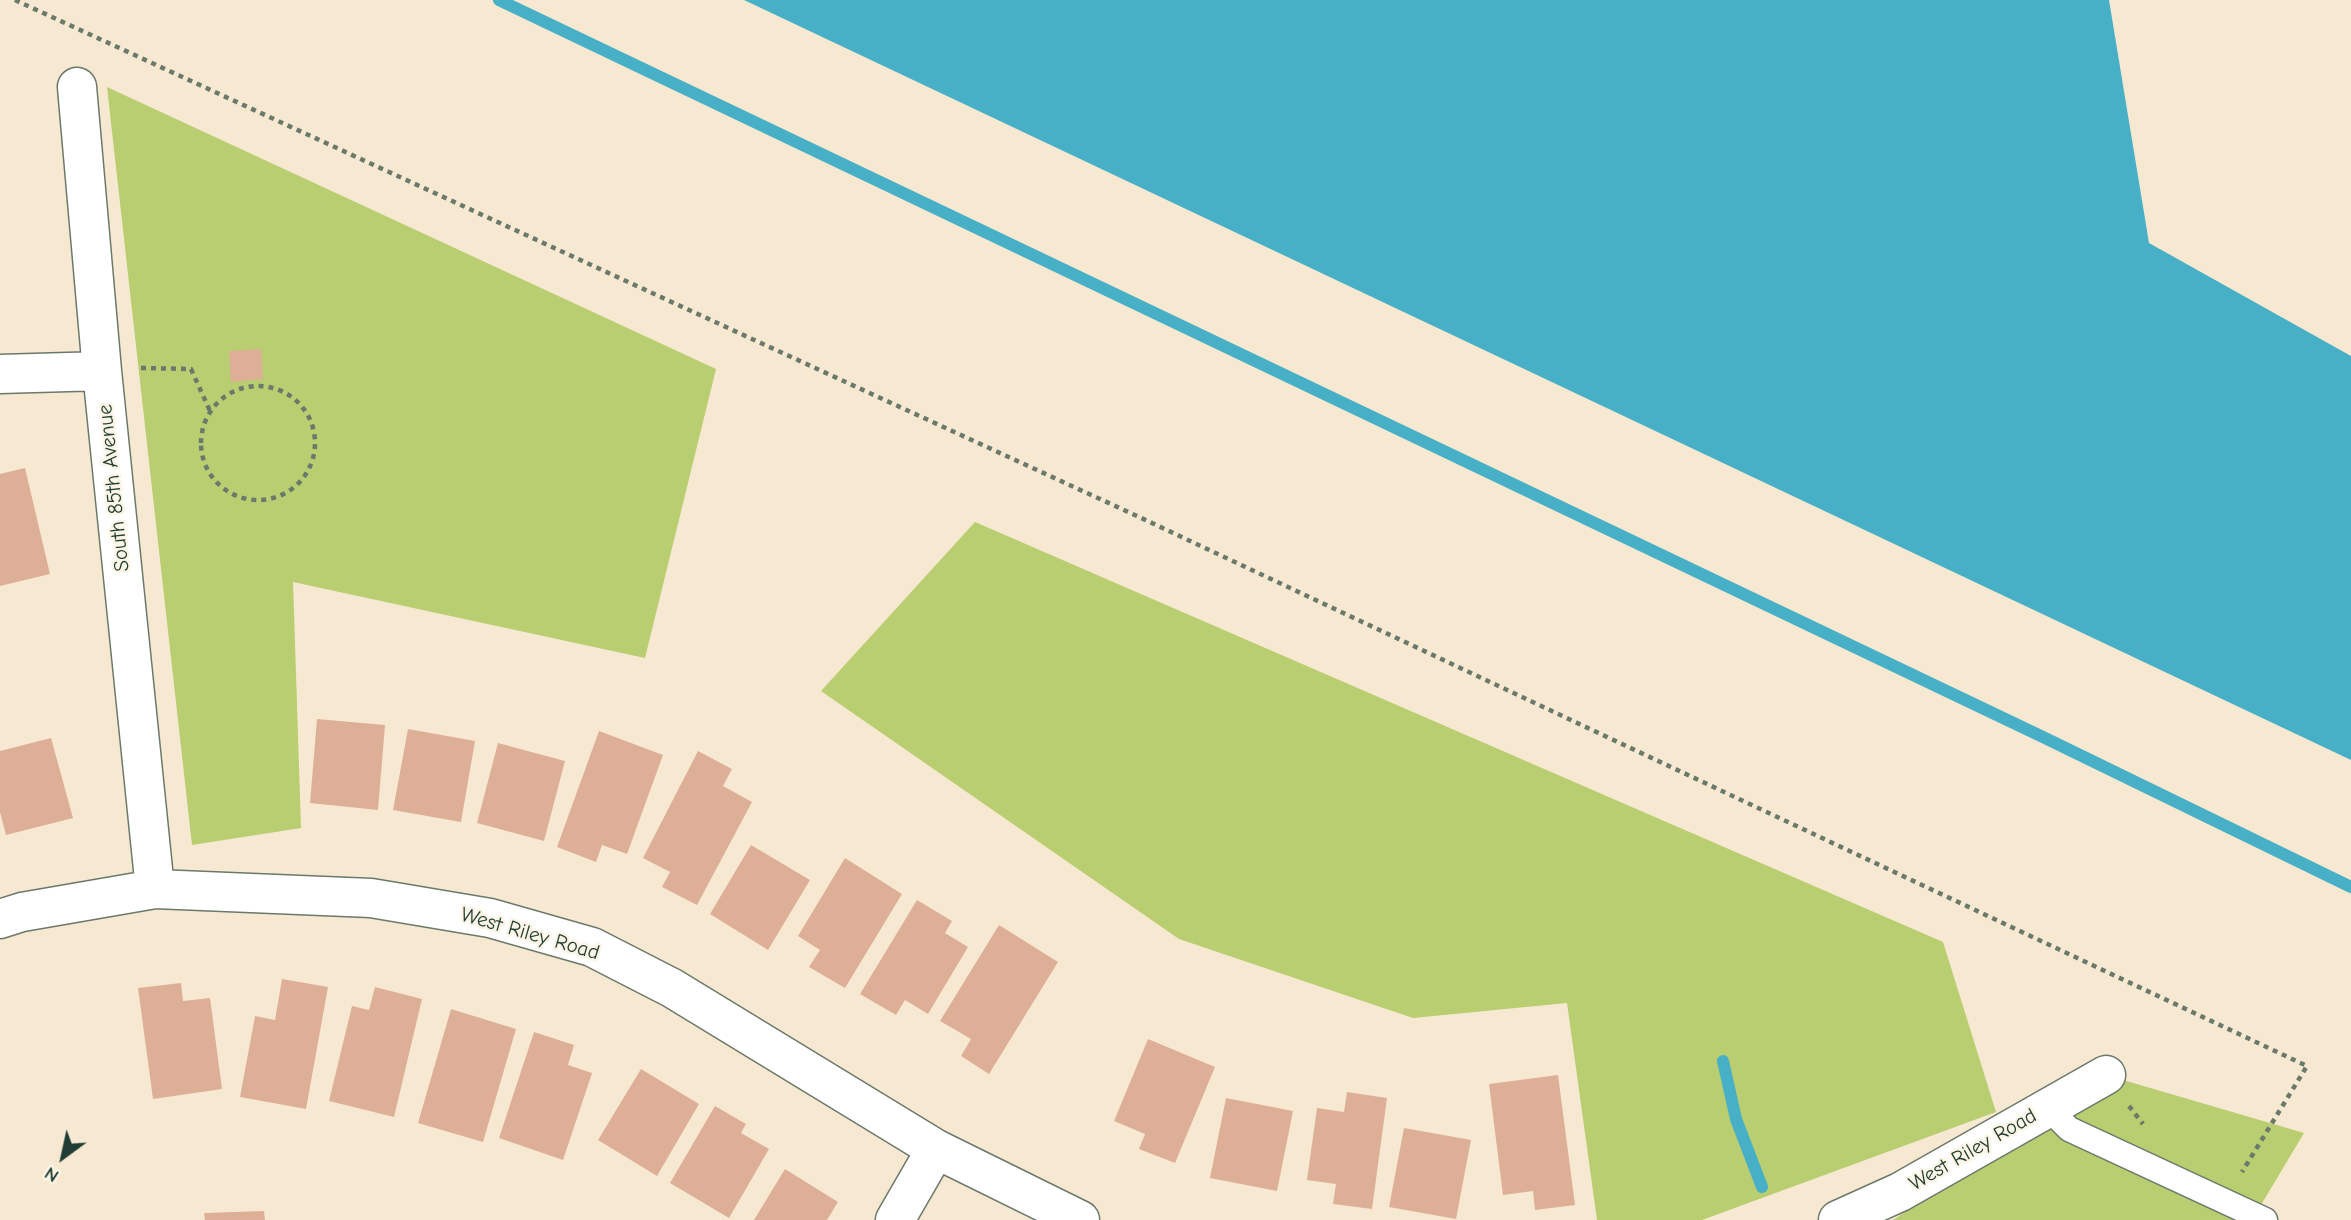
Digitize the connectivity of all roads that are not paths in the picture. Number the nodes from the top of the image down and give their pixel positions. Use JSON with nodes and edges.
{"nodes":[{"id":1,"x":77,"y":87,"type":"dead end"},
{"id":2,"x":102,"y":371,"type":"junction"},
{"id":3,"x":0,"y":374,"type":"edge"},
{"id":4,"x":155,"y":889,"type":"junction"},
{"id":5,"x":0,"y":919,"type":"edge"},
{"id":6,"x":2106,"y":1075,"type":"dead end"},
{"id":7,"x":2046,"y":1107,"type":"junction"},
{"id":8,"x":936,"y":1149,"type":"junction"},
{"id":9,"x":895,"y":1220,"type":"edge"},
{"id":10,"x":1080,"y":1220,"type":"edge"},
{"id":11,"x":1838,"y":1220,"type":"edge"},
{"id":12,"x":2265,"y":1220,"type":"edge"}],
"edges":[{"from":1,"to":2,"type":"street","name":"South 85th Avenue"},
{"from":2,"to":3,"type":"street"},
{"from":2,"to":4,"type":"street","name":"South 85th Avenue"},
{"from":4,"to":5,"type":"street","name":"West Riley Road"},
{"from":4,"to":8,"type":"street","name":"West Riley Road"},
{"from":6,"to":7,"type":"street","name":"West Riley Road"},
{"from":7,"to":11,"type":"street","name":"West Riley Road"},
{"from":7,"to":12,"type":"lane"},
{"from":8,"to":9,"type":"street"},
{"from":8,"to":10,"type":"street","name":"West Riley Road"}]}
